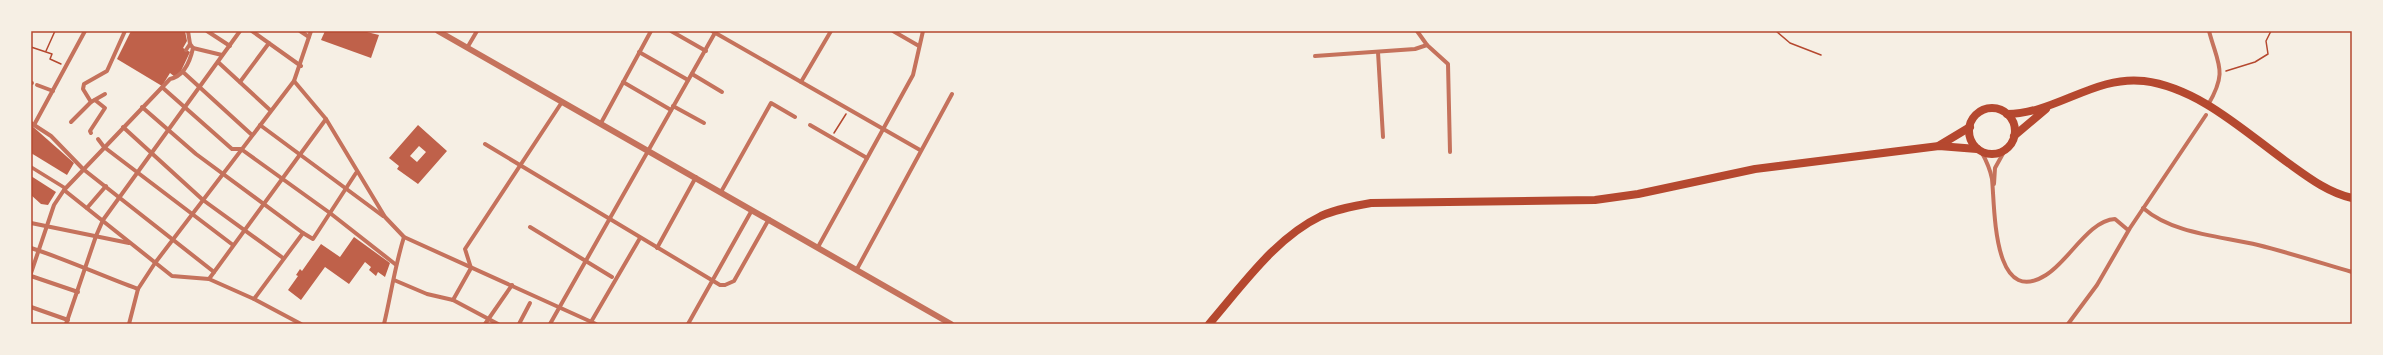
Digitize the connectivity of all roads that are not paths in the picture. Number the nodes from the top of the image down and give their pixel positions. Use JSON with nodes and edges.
{"nodes":[{"id":1,"x":86,"y":31,"type":"edge"},
{"id":2,"x":118,"y":31,"type":"edge"},
{"id":3,"x":188,"y":31,"type":"edge"},
{"id":4,"x":207,"y":31,"type":"edge"},
{"id":5,"x":240,"y":31,"type":"edge"},
{"id":6,"x":252,"y":31,"type":"edge"},
{"id":7,"x":300,"y":31,"type":"edge"},
{"id":8,"x":311,"y":31,"type":"edge"},
{"id":9,"x":438,"y":31,"type":"edge"},
{"id":10,"x":477,"y":31,"type":"edge"},
{"id":11,"x":650,"y":31,"type":"edge"},
{"id":12,"x":671,"y":31,"type":"edge"},
{"id":13,"x":831,"y":31,"type":"edge"},
{"id":14,"x":893,"y":31,"type":"edge"},
{"id":15,"x":923,"y":31,"type":"edge"},
{"id":16,"x":1417,"y":31,"type":"edge"},
{"id":17,"x":2209,"y":31,"type":"edge"},
{"id":18,"x":715,"y":32,"type":"edge"},
{"id":19,"x":124,"y":33,"type":"edge"},
{"id":20,"x":308,"y":37,"type":"junction"},
{"id":21,"x":269,"y":43,"type":"junction"},
{"id":22,"x":190,"y":44,"type":"junction"},
{"id":23,"x":1427,"y":45,"type":"junction"},
{"id":24,"x":230,"y":46,"type":"junction"},
{"id":25,"x":919,"y":46,"type":"junction"},
{"id":26,"x":193,"y":48,"type":"junction"},
{"id":27,"x":467,"y":48,"type":"junction"},
{"id":28,"x":186,"y":50,"type":"dead end"},
{"id":29,"x":706,"y":51,"type":"junction"},
{"id":30,"x":639,"y":52,"type":"junction"},
{"id":31,"x":1378,"y":52,"type":"junction"},
{"id":32,"x":222,"y":55,"type":"junction"},
{"id":33,"x":1315,"y":56,"type":"dead end"},
{"id":34,"x":218,"y":62,"type":"junction"},
{"id":35,"x":301,"y":66,"type":"junction"},
{"id":36,"x":183,"y":72,"type":"junction"},
{"id":37,"x":692,"y":74,"type":"junction"},
{"id":38,"x":294,"y":80,"type":"junction"},
{"id":39,"x":688,"y":80,"type":"junction"},
{"id":40,"x":240,"y":82,"type":"junction"},
{"id":41,"x":623,"y":82,"type":"junction"},
{"id":42,"x":801,"y":82,"type":"junction"},
{"id":43,"x":37,"y":85,"type":"dead end"},
{"id":44,"x":199,"y":86,"type":"junction"},
{"id":45,"x":163,"y":88,"type":"junction"},
{"id":46,"x":53,"y":91,"type":"junction"},
{"id":47,"x":722,"y":92,"type":"dead end"},
{"id":48,"x":106,"y":94,"type":"dead end"},
{"id":49,"x":952,"y":94,"type":"dead end"},
{"id":50,"x":93,"y":101,"type":"junction"},
{"id":51,"x":562,"y":102,"type":"junction"},
{"id":52,"x":2208,"y":105,"type":"junction"},
{"id":53,"x":142,"y":107,"type":"junction"},
{"id":54,"x":185,"y":107,"type":"junction"},
{"id":55,"x":2048,"y":107,"type":"junction"},
{"id":56,"x":672,"y":108,"type":"junction"},
{"id":57,"x":270,"y":110,"type":"junction"},
{"id":58,"x":2007,"y":114,"type":"junction"},
{"id":59,"x":2206,"y":115,"type":"dead end"},
{"id":60,"x":795,"y":117,"type":"dead end"},
{"id":61,"x":326,"y":119,"type":"junction"},
{"id":62,"x":71,"y":122,"type":"dead end"},
{"id":63,"x":601,"y":123,"type":"junction"},
{"id":64,"x":704,"y":123,"type":"dead end"},
{"id":65,"x":33,"y":124,"type":"edge"},
{"id":66,"x":260,"y":125,"type":"junction"},
{"id":67,"x":810,"y":125,"type":"dead end"},
{"id":68,"x":123,"y":127,"type":"junction"},
{"id":69,"x":1970,"y":127,"type":"junction"},
{"id":70,"x":168,"y":129,"type":"junction"},
{"id":71,"x":884,"y":130,"type":"junction"},
{"id":72,"x":91,"y":133,"type":"dead end"},
{"id":73,"x":252,"y":135,"type":"junction"},
{"id":74,"x":1383,"y":136,"type":"dead end"},
{"id":75,"x":2014,"y":136,"type":"junction"},
{"id":76,"x":98,"y":139,"type":"dead end"},
{"id":77,"x":485,"y":144,"type":"dead end"},
{"id":78,"x":1939,"y":146,"type":"junction"},
{"id":79,"x":104,"y":147,"type":"junction"},
{"id":80,"x":241,"y":149,"type":"junction"},
{"id":81,"x":648,"y":149,"type":"junction"},
{"id":82,"x":920,"y":150,"type":"junction"},
{"id":83,"x":1979,"y":150,"type":"junction"},
{"id":84,"x":2005,"y":150,"type":"junction"},
{"id":85,"x":1450,"y":152,"type":"dead end"},
{"id":86,"x":150,"y":153,"type":"junction"},
{"id":87,"x":300,"y":154,"type":"junction"},
{"id":88,"x":867,"y":158,"type":"junction"},
{"id":89,"x":521,"y":166,"type":"junction"},
{"id":90,"x":31,"y":167,"type":"edge"},
{"id":91,"x":84,"y":169,"type":"junction"},
{"id":92,"x":136,"y":172,"type":"junction"},
{"id":93,"x":223,"y":172,"type":"junction"},
{"id":94,"x":356,"y":173,"type":"junction"},
{"id":95,"x":696,"y":177,"type":"junction"},
{"id":96,"x":282,"y":179,"type":"junction"},
{"id":97,"x":106,"y":186,"type":"junction"},
{"id":98,"x":65,"y":189,"type":"junction"},
{"id":99,"x":347,"y":189,"type":"junction"},
{"id":100,"x":721,"y":192,"type":"junction"},
{"id":101,"x":119,"y":197,"type":"junction"},
{"id":102,"x":2352,"y":198,"type":"edge"},
{"id":103,"x":202,"y":200,"type":"junction"},
{"id":104,"x":1994,"y":201,"type":"junction"},
{"id":105,"x":264,"y":202,"type":"junction"},
{"id":106,"x":87,"y":208,"type":"junction"},
{"id":107,"x":2143,"y":208,"type":"junction"},
{"id":108,"x":752,"y":210,"type":"junction"},
{"id":109,"x":330,"y":213,"type":"junction"},
{"id":110,"x":192,"y":214,"type":"junction"},
{"id":111,"x":385,"y":217,"type":"junction"},
{"id":112,"x":103,"y":220,"type":"junction"},
{"id":113,"x":609,"y":220,"type":"junction"},
{"id":114,"x":769,"y":220,"type":"junction"},
{"id":115,"x":31,"y":223,"type":"edge"},
{"id":116,"x":47,"y":226,"type":"junction"},
{"id":117,"x":530,"y":228,"type":"dead end"},
{"id":118,"x":244,"y":230,"type":"junction"},
{"id":119,"x":2128,"y":230,"type":"junction"},
{"id":120,"x":303,"y":233,"type":"junction"},
{"id":121,"x":96,"y":236,"type":"junction"},
{"id":122,"x":404,"y":237,"type":"junction"},
{"id":123,"x":640,"y":238,"type":"junction"},
{"id":124,"x":172,"y":239,"type":"junction"},
{"id":125,"x":129,"y":243,"type":"junction"},
{"id":126,"x":234,"y":245,"type":"junction"},
{"id":127,"x":818,"y":247,"type":"junction"},
{"id":128,"x":31,"y":248,"type":"edge"},
{"id":129,"x":656,"y":248,"type":"junction"},
{"id":130,"x":39,"y":250,"type":"junction"},
{"id":131,"x":283,"y":258,"type":"junction"},
{"id":132,"x":586,"y":261,"type":"junction"},
{"id":133,"x":155,"y":263,"type":"junction"},
{"id":134,"x":395,"y":264,"type":"junction"},
{"id":135,"x":86,"y":268,"type":"junction"},
{"id":136,"x":471,"y":268,"type":"junction"},
{"id":137,"x":857,"y":269,"type":"junction"},
{"id":138,"x":214,"y":272,"type":"junction"},
{"id":139,"x":2352,"y":272,"type":"edge"},
{"id":140,"x":31,"y":273,"type":"edge"},
{"id":141,"x":31,"y":276,"type":"edge"},
{"id":142,"x":612,"y":277,"type":"dead end"},
{"id":143,"x":209,"y":279,"type":"junction"},
{"id":144,"x":394,"y":280,"type":"junction"},
{"id":145,"x":712,"y":280,"type":"junction"},
{"id":146,"x":512,"y":284,"type":"junction"},
{"id":147,"x":138,"y":289,"type":"junction"},
{"id":148,"x":78,"y":292,"type":"junction"},
{"id":149,"x":254,"y":299,"type":"junction"},
{"id":150,"x":453,"y":300,"type":"junction"},
{"id":151,"x":530,"y":303,"type":"dead end"},
{"id":152,"x":31,"y":307,"type":"edge"},
{"id":153,"x":559,"y":308,"type":"junction"},
{"id":154,"x":489,"y":319,"type":"junction"},
{"id":155,"x":67,"y":322,"type":"edge"},
{"id":156,"x":591,"y":322,"type":"junction"},
{"id":157,"x":129,"y":324,"type":"edge"},
{"id":158,"x":301,"y":324,"type":"edge"},
{"id":159,"x":384,"y":324,"type":"edge"},
{"id":160,"x":485,"y":324,"type":"edge"},
{"id":161,"x":498,"y":324,"type":"edge"},
{"id":162,"x":519,"y":324,"type":"edge"},
{"id":163,"x":550,"y":324,"type":"edge"},
{"id":164,"x":596,"y":324,"type":"edge"},
{"id":165,"x":688,"y":324,"type":"edge"},
{"id":166,"x":951,"y":324,"type":"edge"},
{"id":167,"x":1209,"y":324,"type":"edge"},
{"id":168,"x":2068,"y":324,"type":"edge"}],
"edges":[{"from":1,"to":46,"type":"street"},
{"from":2,"to":19,"type":"street"},
{"from":3,"to":22,"type":"street"},
{"from":4,"to":24,"type":"street"},
{"from":5,"to":24,"type":"street"},
{"from":6,"to":21,"type":"street"},
{"from":7,"to":20,"type":"street"},
{"from":8,"to":20,"type":"street"},
{"from":9,"to":27,"type":"street"},
{"from":10,"to":27,"type":"street"},
{"from":11,"to":30,"type":"street"},
{"from":12,"to":29,"type":"street"},
{"from":13,"to":42,"type":"street"},
{"from":14,"to":25,"type":"street"},
{"from":15,"to":25,"type":"street"},
{"from":16,"to":23,"type":"street"},
{"from":17,"to":52,"type":"street"},
{"from":18,"to":29,"type":"street"},
{"from":18,"to":42,"type":"street"},
{"from":19,"to":50,"type":"street"},
{"from":20,"to":35,"type":"street"},
{"from":21,"to":35,"type":"street"},
{"from":21,"to":40,"type":"street"},
{"from":22,"to":26,"type":"street"},
{"from":22,"to":28,"type":"street"},
{"from":23,"to":31,"type":"street"},
{"from":23,"to":85,"type":"street"},
{"from":24,"to":32,"type":"street"},
{"from":25,"to":71,"type":"street"},
{"from":26,"to":32,"type":"street"},
{"from":26,"to":36,"type":"street"},
{"from":27,"to":51,"type":"street"},
{"from":29,"to":37,"type":"street"},
{"from":30,"to":39,"type":"street"},
{"from":30,"to":41,"type":"street"},
{"from":31,"to":33,"type":"street"},
{"from":31,"to":74,"type":"street"},
{"from":32,"to":34,"type":"street"},
{"from":34,"to":40,"type":"street"},
{"from":34,"to":44,"type":"street"},
{"from":35,"to":38,"type":"street"},
{"from":36,"to":44,"type":"street"},
{"from":36,"to":45,"type":"street"},
{"from":37,"to":39,"type":"street"},
{"from":37,"to":47,"type":"street"},
{"from":38,"to":57,"type":"street"},
{"from":38,"to":61,"type":"street"},
{"from":39,"to":56,"type":"street"},
{"from":40,"to":57,"type":"street"},
{"from":41,"to":56,"type":"street"},
{"from":41,"to":63,"type":"street"},
{"from":42,"to":71,"type":"street"},
{"from":43,"to":46,"type":"street"},
{"from":44,"to":54,"type":"street"},
{"from":44,"to":73,"type":"street"},
{"from":45,"to":53,"type":"street"},
{"from":45,"to":54,"type":"street"},
{"from":46,"to":65,"type":"street"},
{"from":48,"to":50,"type":"street"},
{"from":49,"to":82,"type":"street"},
{"from":50,"to":62,"type":"street"},
{"from":50,"to":72,"type":"street"},
{"from":51,"to":63,"type":"street"},
{"from":51,"to":89,"type":"street"},
{"from":52,"to":55,"type":"main road"},
{"from":52,"to":102,"type":"main road"},
{"from":53,"to":68,"type":"street"},
{"from":53,"to":70,"type":"street"},
{"from":54,"to":70,"type":"street"},
{"from":54,"to":80,"type":"street"},
{"from":55,"to":58,"type":"main road"},
{"from":55,"to":75,"type":"main road"},
{"from":56,"to":64,"type":"street"},
{"from":56,"to":81,"type":"street"},
{"from":57,"to":66,"type":"street"},
{"from":58,"to":69,"type":"main road"},
{"from":58,"to":75,"type":"main road"},
{"from":59,"to":107,"type":"street"},
{"from":60,"to":100,"type":"street"},
{"from":61,"to":87,"type":"street"},
{"from":61,"to":94,"type":"street"},
{"from":63,"to":81,"type":"street"},
{"from":65,"to":91,"type":"street"},
{"from":66,"to":73,"type":"street"},
{"from":66,"to":87,"type":"street"},
{"from":67,"to":88,"type":"street"},
{"from":68,"to":79,"type":"street"},
{"from":68,"to":86,"type":"street"},
{"from":69,"to":78,"type":"main road"},
{"from":69,"to":83,"type":"main road"},
{"from":70,"to":86,"type":"street"},
{"from":70,"to":93,"type":"street"},
{"from":71,"to":82,"type":"street"},
{"from":71,"to":88,"type":"street"},
{"from":73,"to":80,"type":"street"},
{"from":75,"to":84,"type":"main road"},
{"from":76,"to":79,"type":"street"},
{"from":77,"to":89,"type":"street"},
{"from":78,"to":83,"type":"main road"},
{"from":78,"to":167,"type":"main road"},
{"from":79,"to":91,"type":"street"},
{"from":79,"to":92,"type":"street"},
{"from":80,"to":93,"type":"street"},
{"from":80,"to":96,"type":"street"},
{"from":81,"to":95,"type":"street"},
{"from":81,"to":113,"type":"street"},
{"from":82,"to":137,"type":"street"},
{"from":83,"to":84,"type":"main road"},
{"from":83,"to":104,"type":"street"},
{"from":84,"to":104,"type":"street"},
{"from":86,"to":92,"type":"street"},
{"from":86,"to":103,"type":"street"},
{"from":87,"to":96,"type":"street"},
{"from":87,"to":99,"type":"street"},
{"from":88,"to":127,"type":"street"},
{"from":89,"to":113,"type":"street"},
{"from":89,"to":136,"type":"street"},
{"from":90,"to":98,"type":"street"},
{"from":91,"to":97,"type":"street"},
{"from":91,"to":98,"type":"street"},
{"from":92,"to":101,"type":"street"},
{"from":92,"to":110,"type":"street"},
{"from":93,"to":103,"type":"street"},
{"from":93,"to":105,"type":"street"},
{"from":94,"to":99,"type":"street"},
{"from":94,"to":111,"type":"street"},
{"from":95,"to":100,"type":"street"},
{"from":95,"to":129,"type":"street"},
{"from":96,"to":105,"type":"street"},
{"from":96,"to":109,"type":"street"},
{"from":97,"to":101,"type":"street"},
{"from":97,"to":106,"type":"street"},
{"from":98,"to":106,"type":"street"},
{"from":98,"to":116,"type":"street"},
{"from":99,"to":109,"type":"street"},
{"from":99,"to":111,"type":"street"},
{"from":100,"to":108,"type":"street"},
{"from":101,"to":112,"type":"street"},
{"from":101,"to":124,"type":"street"},
{"from":103,"to":110,"type":"street"},
{"from":103,"to":118,"type":"street"},
{"from":104,"to":119,"type":"street"},
{"from":105,"to":118,"type":"street"},
{"from":105,"to":120,"type":"street"},
{"from":106,"to":112,"type":"street"},
{"from":107,"to":119,"type":"street"},
{"from":107,"to":139,"type":"street"},
{"from":108,"to":114,"type":"street"},
{"from":108,"to":145,"type":"street"},
{"from":109,"to":120,"type":"street"},
{"from":109,"to":134,"type":"street"},
{"from":110,"to":124,"type":"street"},
{"from":110,"to":126,"type":"street"},
{"from":111,"to":122,"type":"street"},
{"from":112,"to":121,"type":"street"},
{"from":112,"to":125,"type":"street"},
{"from":113,"to":123,"type":"street"},
{"from":113,"to":132,"type":"street"},
{"from":114,"to":127,"type":"street"},
{"from":114,"to":145,"type":"street"},
{"from":115,"to":116,"type":"street"},
{"from":116,"to":121,"type":"street"},
{"from":116,"to":130,"type":"street"},
{"from":117,"to":132,"type":"street"},
{"from":118,"to":126,"type":"street"},
{"from":118,"to":131,"type":"street"},
{"from":119,"to":168,"type":"street"},
{"from":120,"to":131,"type":"street"},
{"from":121,"to":125,"type":"street"},
{"from":121,"to":135,"type":"street"},
{"from":122,"to":134,"type":"street"},
{"from":122,"to":136,"type":"street"},
{"from":123,"to":129,"type":"street"},
{"from":123,"to":156,"type":"street"},
{"from":124,"to":133,"type":"street"},
{"from":124,"to":138,"type":"street"},
{"from":125,"to":133,"type":"street"},
{"from":126,"to":138,"type":"street"},
{"from":127,"to":137,"type":"street"},
{"from":128,"to":130,"type":"street"},
{"from":129,"to":145,"type":"street"},
{"from":130,"to":135,"type":"street"},
{"from":130,"to":140,"type":"street"},
{"from":131,"to":149,"type":"street"},
{"from":132,"to":142,"type":"street"},
{"from":132,"to":153,"type":"street"},
{"from":133,"to":143,"type":"street"},
{"from":133,"to":147,"type":"street"},
{"from":134,"to":144,"type":"street"},
{"from":135,"to":147,"type":"street"},
{"from":135,"to":148,"type":"street"},
{"from":136,"to":146,"type":"street"},
{"from":136,"to":150,"type":"street"},
{"from":137,"to":166,"type":"street"},
{"from":138,"to":143,"type":"street"},
{"from":141,"to":148,"type":"street"},
{"from":143,"to":149,"type":"street"},
{"from":144,"to":150,"type":"street"},
{"from":144,"to":159,"type":"street"},
{"from":145,"to":165,"type":"street"},
{"from":146,"to":153,"type":"street"},
{"from":146,"to":154,"type":"street"},
{"from":147,"to":157,"type":"street"},
{"from":148,"to":155,"type":"street"},
{"from":149,"to":158,"type":"street"},
{"from":150,"to":154,"type":"street"},
{"from":151,"to":162,"type":"street"},
{"from":152,"to":155,"type":"street"},
{"from":153,"to":156,"type":"street"},
{"from":153,"to":163,"type":"street"},
{"from":154,"to":160,"type":"street"},
{"from":154,"to":161,"type":"street"},
{"from":156,"to":164,"type":"street"}]}
